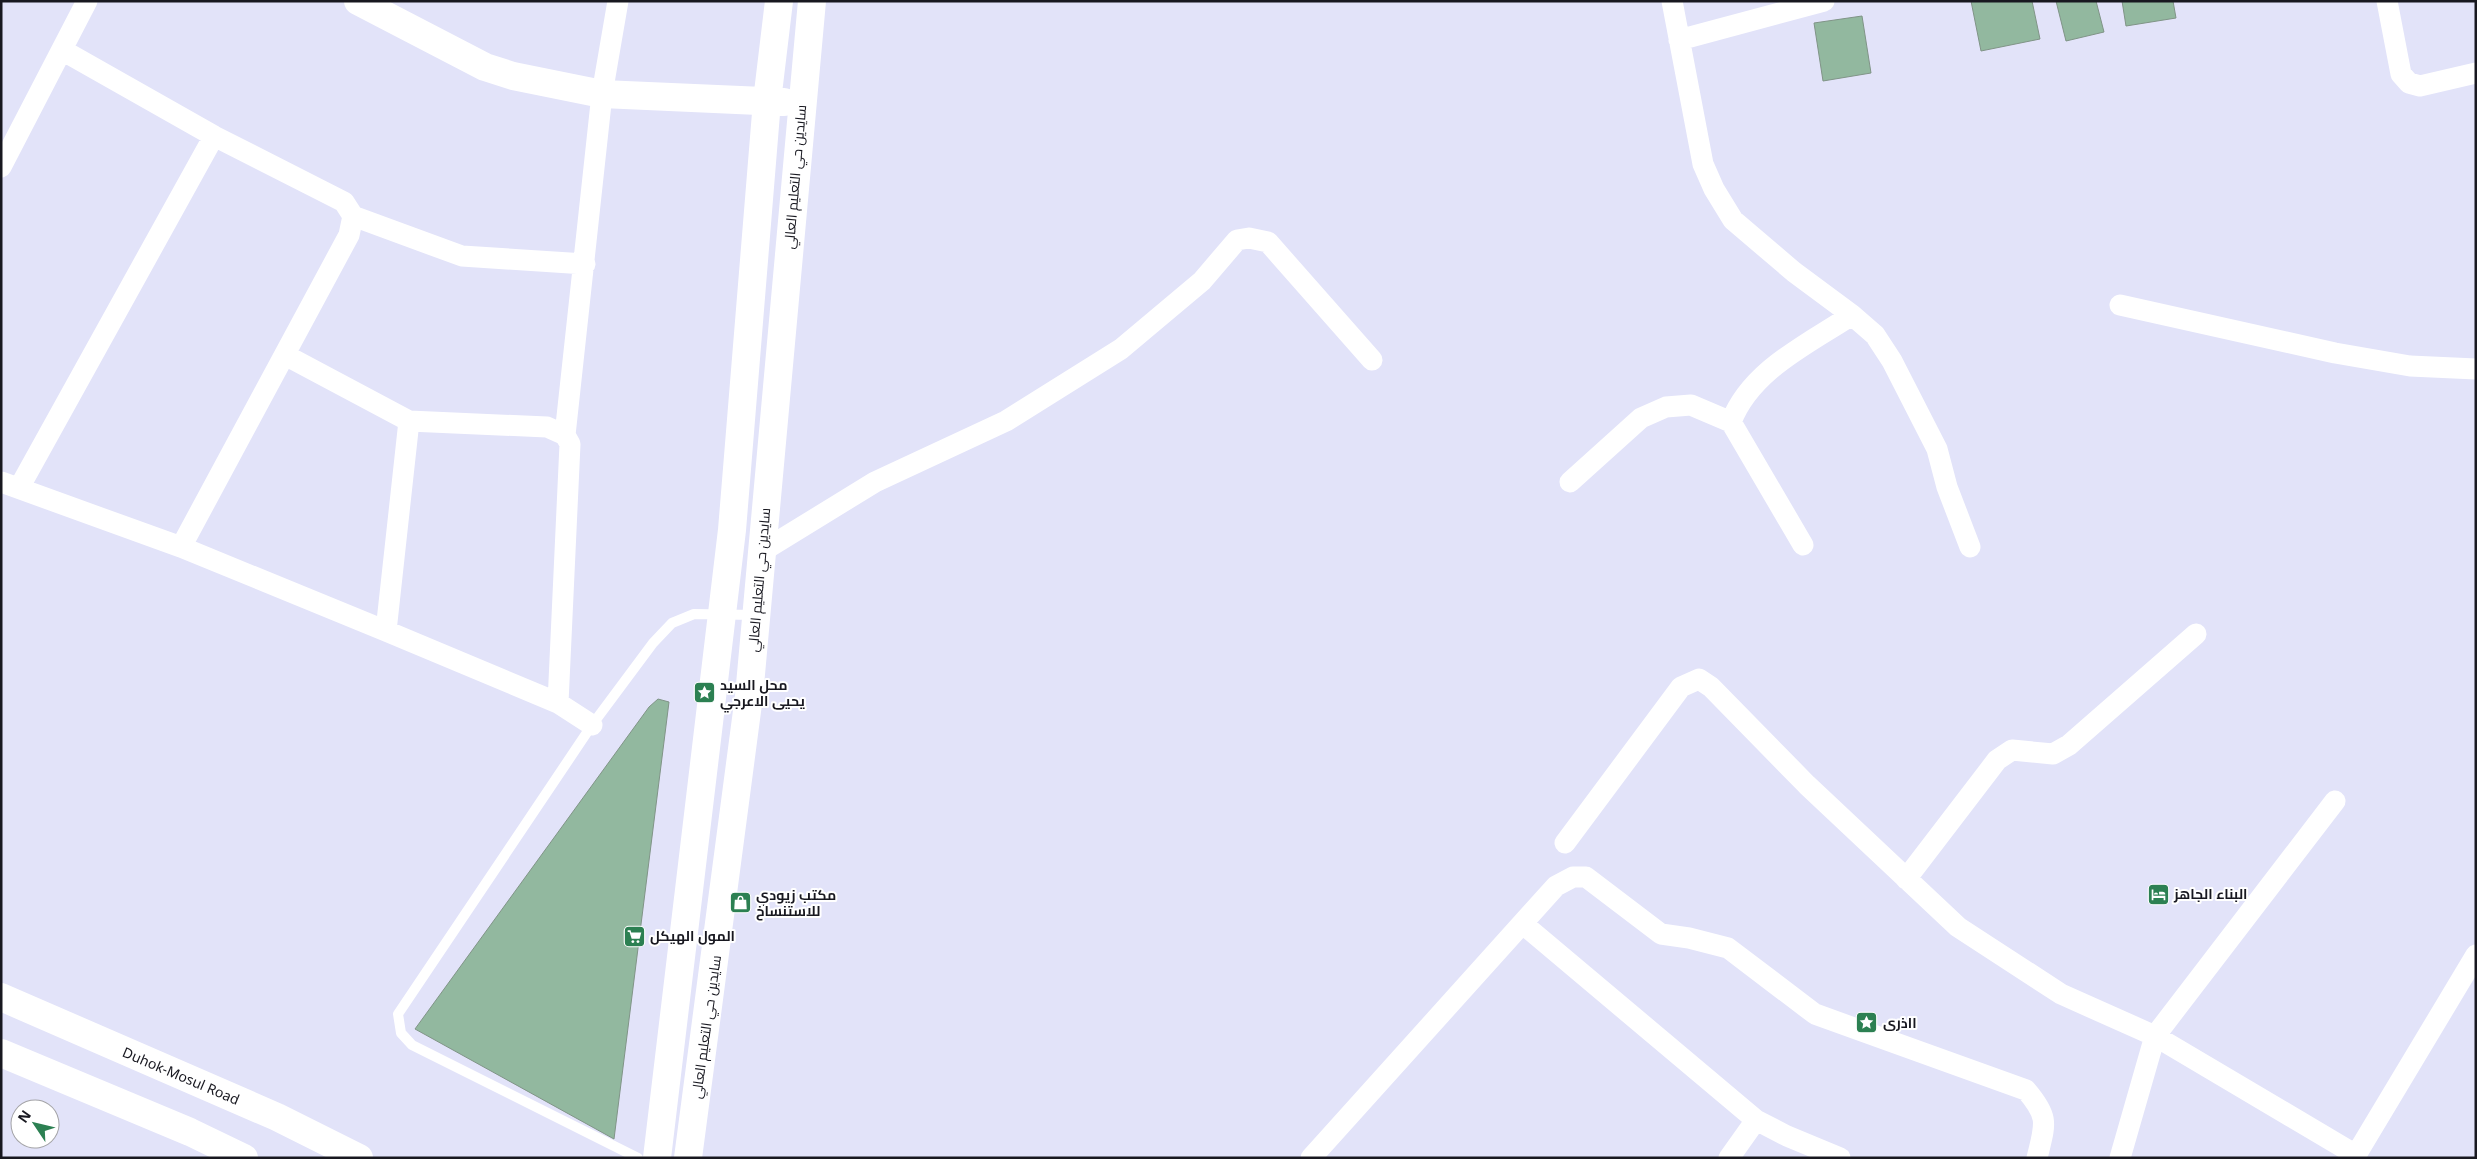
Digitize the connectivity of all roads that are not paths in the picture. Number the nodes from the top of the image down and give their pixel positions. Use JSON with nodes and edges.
{"nodes":[{"id":1,"x":87,"y":1,"type":"edge"},
{"id":2,"x":358,"y":1,"type":"edge"},
{"id":3,"x":618,"y":1,"type":"edge"},
{"id":4,"x":780,"y":1,"type":"edge"},
{"id":5,"x":812,"y":1,"type":"edge"},
{"id":6,"x":1672,"y":1,"type":"edge"},
{"id":7,"x":1824,"y":1,"type":"edge"},
{"id":8,"x":2387,"y":1,"type":"edge"},
{"id":9,"x":1679,"y":40,"type":"junction"},
{"id":10,"x":62,"y":50,"type":"junction"},
{"id":11,"x":2476,"y":73,"type":"edge"},
{"id":12,"x":602,"y":94,"type":"junction"},
{"id":13,"x":768,"y":101,"type":"junction"},
{"id":14,"x":802,"y":103,"type":"junction"},
{"id":15,"x":214,"y":136,"type":"junction"},
{"id":16,"x":1,"y":167,"type":"edge"},
{"id":17,"x":353,"y":216,"type":"junction"},
{"id":18,"x":585,"y":264,"type":"junction"},
{"id":19,"x":2120,"y":305,"type":"dead end"},
{"id":20,"x":1852,"y":315,"type":"junction"},
{"id":21,"x":285,"y":355,"type":"junction"},
{"id":22,"x":1372,"y":360,"type":"dead end"},
{"id":23,"x":2476,"y":369,"type":"edge"},
{"id":24,"x":409,"y":421,"type":"junction"},
{"id":25,"x":1731,"y":422,"type":"junction"},
{"id":26,"x":565,"y":435,"type":"junction"},
{"id":27,"x":1570,"y":482,"type":"dead end"},
{"id":28,"x":10,"y":485,"type":"edge"},
{"id":29,"x":1803,"y":545,"type":"dead end"},
{"id":30,"x":182,"y":547,"type":"junction"},
{"id":31,"x":1970,"y":547,"type":"dead end"},
{"id":32,"x":761,"y":552,"type":"junction"},
{"id":33,"x":723,"y":613,"type":"junction"},
{"id":34,"x":756,"y":615,"type":"junction"},
{"id":35,"x":386,"y":631,"type":"junction"},
{"id":36,"x":2196,"y":634,"type":"dead end"},
{"id":37,"x":558,"y":703,"type":"junction"},
{"id":38,"x":592,"y":725,"type":"junction"},
{"id":39,"x":2335,"y":801,"type":"dead end"},
{"id":40,"x":1565,"y":842,"type":"dead end"},
{"id":41,"x":1906,"y":879,"type":"junction"},
{"id":42,"x":1523,"y":924,"type":"junction"},
{"id":43,"x":2476,"y":955,"type":"edge"},
{"id":44,"x":1,"y":998,"type":"edge"},
{"id":45,"x":2155,"y":1036,"type":"junction"},
{"id":46,"x":1,"y":1053,"type":"edge"},
{"id":47,"x":1756,"y":1120,"type":"junction"},
{"id":48,"x":2356,"y":1156,"type":"edge"},
{"id":49,"x":244,"y":1158,"type":"edge"},
{"id":50,"x":359,"y":1158,"type":"edge"},
{"id":51,"x":638,"y":1158,"type":"edge"},
{"id":52,"x":658,"y":1158,"type":"edge"},
{"id":53,"x":688,"y":1158,"type":"edge"},
{"id":54,"x":1311,"y":1158,"type":"edge"},
{"id":55,"x":1729,"y":1158,"type":"edge"},
{"id":56,"x":1840,"y":1158,"type":"edge"},
{"id":57,"x":2037,"y":1158,"type":"edge"},
{"id":58,"x":2120,"y":1158,"type":"edge"}],
"edges":[{"from":1,"to":10,"type":"street"},
{"from":2,"to":12,"type":"main road"},
{"from":3,"to":12,"type":"street"},
{"from":4,"to":13,"type":"main road"},
{"from":5,"to":14,"type":"main road","name":"سايدين حي التعليم العالي"},
{"from":6,"to":9,"type":"street"},
{"from":7,"to":9,"type":"street"},
{"from":8,"to":11,"type":"street"},
{"from":9,"to":20,"type":"street"},
{"from":10,"to":15,"type":"street"},
{"from":10,"to":16,"type":"street"},
{"from":12,"to":13,"type":"main road"},
{"from":12,"to":18,"type":"street"},
{"from":13,"to":14,"type":"main road"},
{"from":13,"to":33,"type":"main road"},
{"from":14,"to":32,"type":"main road","name":"سايدين حي التعليم العالي"},
{"from":15,"to":17,"type":"street"},
{"from":15,"to":28,"type":"street"},
{"from":17,"to":18,"type":"street"},
{"from":17,"to":21,"type":"street"},
{"from":18,"to":26,"type":"street"},
{"from":19,"to":23,"type":"street"},
{"from":20,"to":25,"type":"street"},
{"from":20,"to":31,"type":"street"},
{"from":21,"to":24,"type":"street"},
{"from":21,"to":30,"type":"street"},
{"from":22,"to":32,"type":"street"},
{"from":24,"to":26,"type":"street"},
{"from":24,"to":35,"type":"street"},
{"from":25,"to":27,"type":"street"},
{"from":25,"to":29,"type":"street"},
{"from":26,"to":37,"type":"street"},
{"from":28,"to":30,"type":"street"},
{"from":30,"to":35,"type":"street"},
{"from":32,"to":34,"type":"main road","name":"سايدين حي التعليم العالي"},
{"from":33,"to":34,"type":"lane"},
{"from":33,"to":38,"type":"lane"},
{"from":33,"to":52,"type":"main road"},
{"from":34,"to":53,"type":"main road","name":"سايدين حي التعليم العالي"},
{"from":35,"to":37,"type":"street"},
{"from":36,"to":41,"type":"street"},
{"from":37,"to":38,"type":"street"},
{"from":38,"to":51,"type":"lane"},
{"from":39,"to":45,"type":"street"},
{"from":40,"to":41,"type":"street"},
{"from":41,"to":45,"type":"street"},
{"from":42,"to":47,"type":"street"},
{"from":42,"to":54,"type":"street"},
{"from":42,"to":57,"type":"street"},
{"from":43,"to":48,"type":"street"},
{"from":44,"to":50,"type":"main road","name":"Duhok-Mosul Road"},
{"from":45,"to":48,"type":"street"},
{"from":45,"to":58,"type":"street"},
{"from":46,"to":49,"type":"main road"},
{"from":47,"to":55,"type":"street"},
{"from":47,"to":56,"type":"street"}]}
